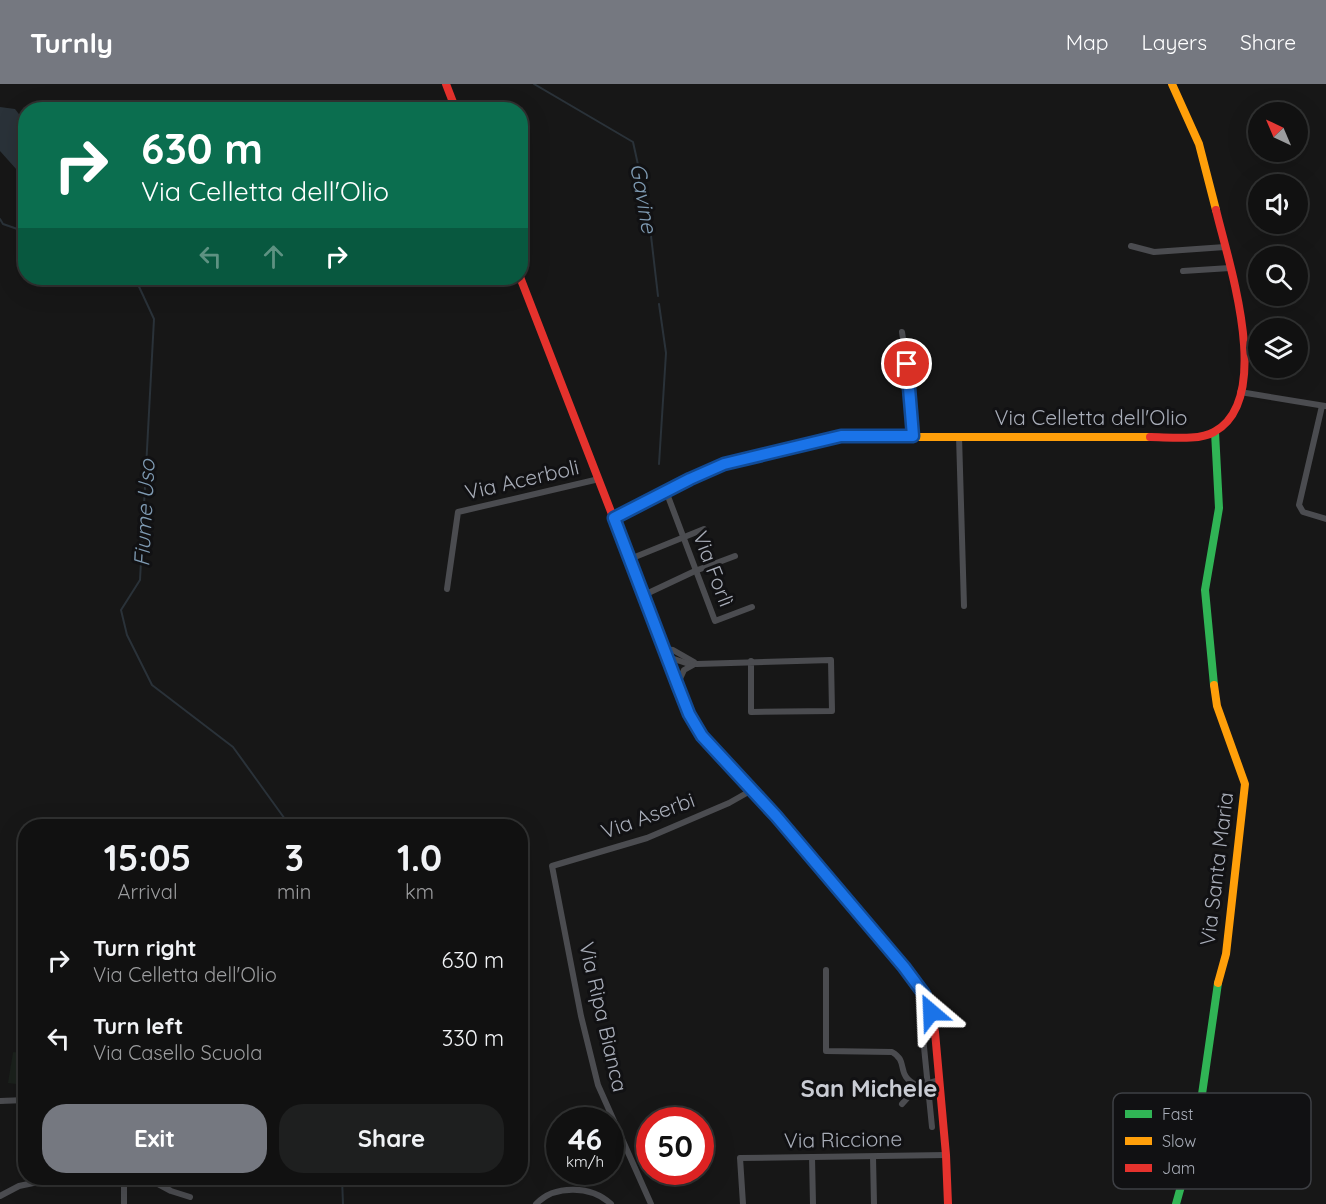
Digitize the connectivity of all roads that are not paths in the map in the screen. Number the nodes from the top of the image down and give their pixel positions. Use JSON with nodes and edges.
{"nodes":[{"id":1,"x":446,"y":84,"type":"edge"},
{"id":2,"x":1172,"y":84,"type":"edge"},
{"id":3,"x":453,"y":102,"type":"edge"},
{"id":4,"x":1131,"y":246,"type":"dead end"},
{"id":5,"x":1225,"y":247,"type":"junction"},
{"id":6,"x":1230,"y":268,"type":"junction"},
{"id":7,"x":1183,"y":271,"type":"dead end"},
{"id":8,"x":523,"y":285,"type":"edge"},
{"id":9,"x":902,"y":332,"type":"dead end"},
{"id":10,"x":1240,"y":392,"type":"junction"},
{"id":11,"x":1324,"y":406,"type":"edge"},
{"id":12,"x":1215,"y":432,"type":"junction"},
{"id":13,"x":913,"y":436,"type":"junction"},
{"id":14,"x":959,"y":436,"type":"junction"},
{"id":15,"x":599,"y":479,"type":"junction"},
{"id":16,"x":666,"y":491,"type":"junction"},
{"id":17,"x":614,"y":518,"type":"junction"},
{"id":18,"x":1326,"y":519,"type":"edge"},
{"id":19,"x":704,"y":529,"type":"dead end"},
{"id":20,"x":682,"y":538,"type":"junction"},
{"id":21,"x":735,"y":556,"type":"dead end"},
{"id":22,"x":630,"y":559,"type":"junction"},
{"id":23,"x":695,"y":571,"type":"junction"},
{"id":24,"x":447,"y":589,"type":"dead end"},
{"id":25,"x":644,"y":595,"type":"junction"},
{"id":26,"x":964,"y":606,"type":"dead end"},
{"id":27,"x":752,"y":607,"type":"dead end"},
{"id":28,"x":667,"y":653,"type":"junction"},
{"id":29,"x":751,"y":661,"type":"junction"},
{"id":30,"x":697,"y":664,"type":"junction"},
{"id":31,"x":678,"y":686,"type":"junction"},
{"id":32,"x":752,"y":790,"type":"junction"},
{"id":33,"x":552,"y":866,"type":"joint"},
{"id":34,"x":826,"y":970,"type":"dead end"},
{"id":35,"x":921,"y":1017,"type":"dead end"},
{"id":36,"x":940,"y":1080,"type":"junction"},
{"id":37,"x":928,"y":1082,"type":"junction"},
{"id":38,"x":918,"y":1086,"type":"junction"},
{"id":39,"x":1203,"y":1093,"type":"edge"},
{"id":40,"x":18,"y":1100,"type":"edge"},
{"id":41,"x":0,"y":1101,"type":"edge"},
{"id":42,"x":902,"y":1104,"type":"dead end"},
{"id":43,"x":932,"y":1127,"type":"dead end"},
{"id":44,"x":946,"y":1155,"type":"junction"},
{"id":45,"x":873,"y":1157,"type":"junction"},
{"id":46,"x":812,"y":1158,"type":"junction"},
{"id":47,"x":23,"y":1185,"type":"edge"},
{"id":48,"x":123,"y":1185,"type":"edge"},
{"id":49,"x":160,"y":1185,"type":"edge"},
{"id":50,"x":1180,"y":1189,"type":"edge"},
{"id":51,"x":0,"y":1196,"type":"edge"},
{"id":52,"x":190,"y":1197,"type":"dead end"},
{"id":53,"x":124,"y":1204,"type":"edge"},
{"id":54,"x":536,"y":1204,"type":"edge"},
{"id":55,"x":611,"y":1204,"type":"edge"},
{"id":56,"x":651,"y":1204,"type":"edge"},
{"id":57,"x":743,"y":1204,"type":"edge"},
{"id":58,"x":813,"y":1204,"type":"edge"},
{"id":59,"x":874,"y":1204,"type":"edge"},
{"id":60,"x":948,"y":1204,"type":"edge"},
{"id":61,"x":1176,"y":1204,"type":"edge"}],
"edges":[{"from":1,"to":3,"type":"street"},
{"from":2,"to":5,"type":"street","name":"Via Celletta dell'Olio"},
{"from":4,"to":5,"type":"street"},
{"from":5,"to":6,"type":"street","name":"Via Celletta dell'Olio"},
{"from":6,"to":7,"type":"street"},
{"from":6,"to":10,"type":"street","name":"Via Celletta dell'Olio"},
{"from":8,"to":15,"type":"street"},
{"from":9,"to":13,"type":"street"},
{"from":10,"to":11,"type":"street"},
{"from":10,"to":12,"type":"street","name":"Via Celletta dell'Olio"},
{"from":11,"to":18,"type":"street"},
{"from":12,"to":14,"type":"street","name":"Via Celletta dell'Olio"},
{"from":12,"to":39,"type":"street","name":"Via Santa Maria"},
{"from":13,"to":14,"type":"street","name":"Via Celletta dell'Olio"},
{"from":13,"to":16,"type":"street","name":"Via Celletta dell'Olio"},
{"from":14,"to":26,"type":"street"},
{"from":15,"to":17,"type":"street"},
{"from":15,"to":24,"type":"street","name":"Via Acerboli"},
{"from":16,"to":17,"type":"street","name":"Via Celletta dell'Olio"},
{"from":16,"to":20,"type":"street","name":"Via Forlì"},
{"from":17,"to":22,"type":"street"},
{"from":19,"to":20,"type":"street"},
{"from":20,"to":22,"type":"street"},
{"from":20,"to":23,"type":"street","name":"Via Forlì"},
{"from":21,"to":23,"type":"street"},
{"from":22,"to":25,"type":"street"},
{"from":23,"to":25,"type":"street"},
{"from":23,"to":27,"type":"street","name":"Via Forlì"},
{"from":25,"to":28,"type":"street"},
{"from":28,"to":30,"type":"street"},
{"from":28,"to":31,"type":"street"},
{"from":29,"to":29,"type":"street"},
{"from":29,"to":30,"type":"street"},
{"from":30,"to":31,"type":"street"},
{"from":31,"to":32,"type":"street"},
{"from":32,"to":33,"type":"street","name":"Via Aserbi"},
{"from":32,"to":36,"type":"street"},
{"from":33,"to":56,"type":"street","name":"Via Ripa Bianca"},
{"from":34,"to":38,"type":"street"},
{"from":35,"to":37,"type":"street"},
{"from":36,"to":37,"type":"street"},
{"from":36,"to":44,"type":"street"},
{"from":37,"to":38,"type":"street"},
{"from":37,"to":43,"type":"street"},
{"from":38,"to":42,"type":"street"},
{"from":40,"to":41,"type":"street"},
{"from":44,"to":45,"type":"street","name":"Via Riccione"},
{"from":44,"to":60,"type":"street"},
{"from":45,"to":46,"type":"street","name":"Via Riccione"},
{"from":45,"to":59,"type":"street"},
{"from":46,"to":57,"type":"street","name":"Via Riccione"},
{"from":46,"to":58,"type":"street"},
{"from":47,"to":51,"type":"street"},
{"from":48,"to":53,"type":"street"},
{"from":49,"to":52,"type":"street"},
{"from":50,"to":61,"type":"street","name":"Via Santa Maria"},
{"from":54,"to":55,"type":"street"}]}
